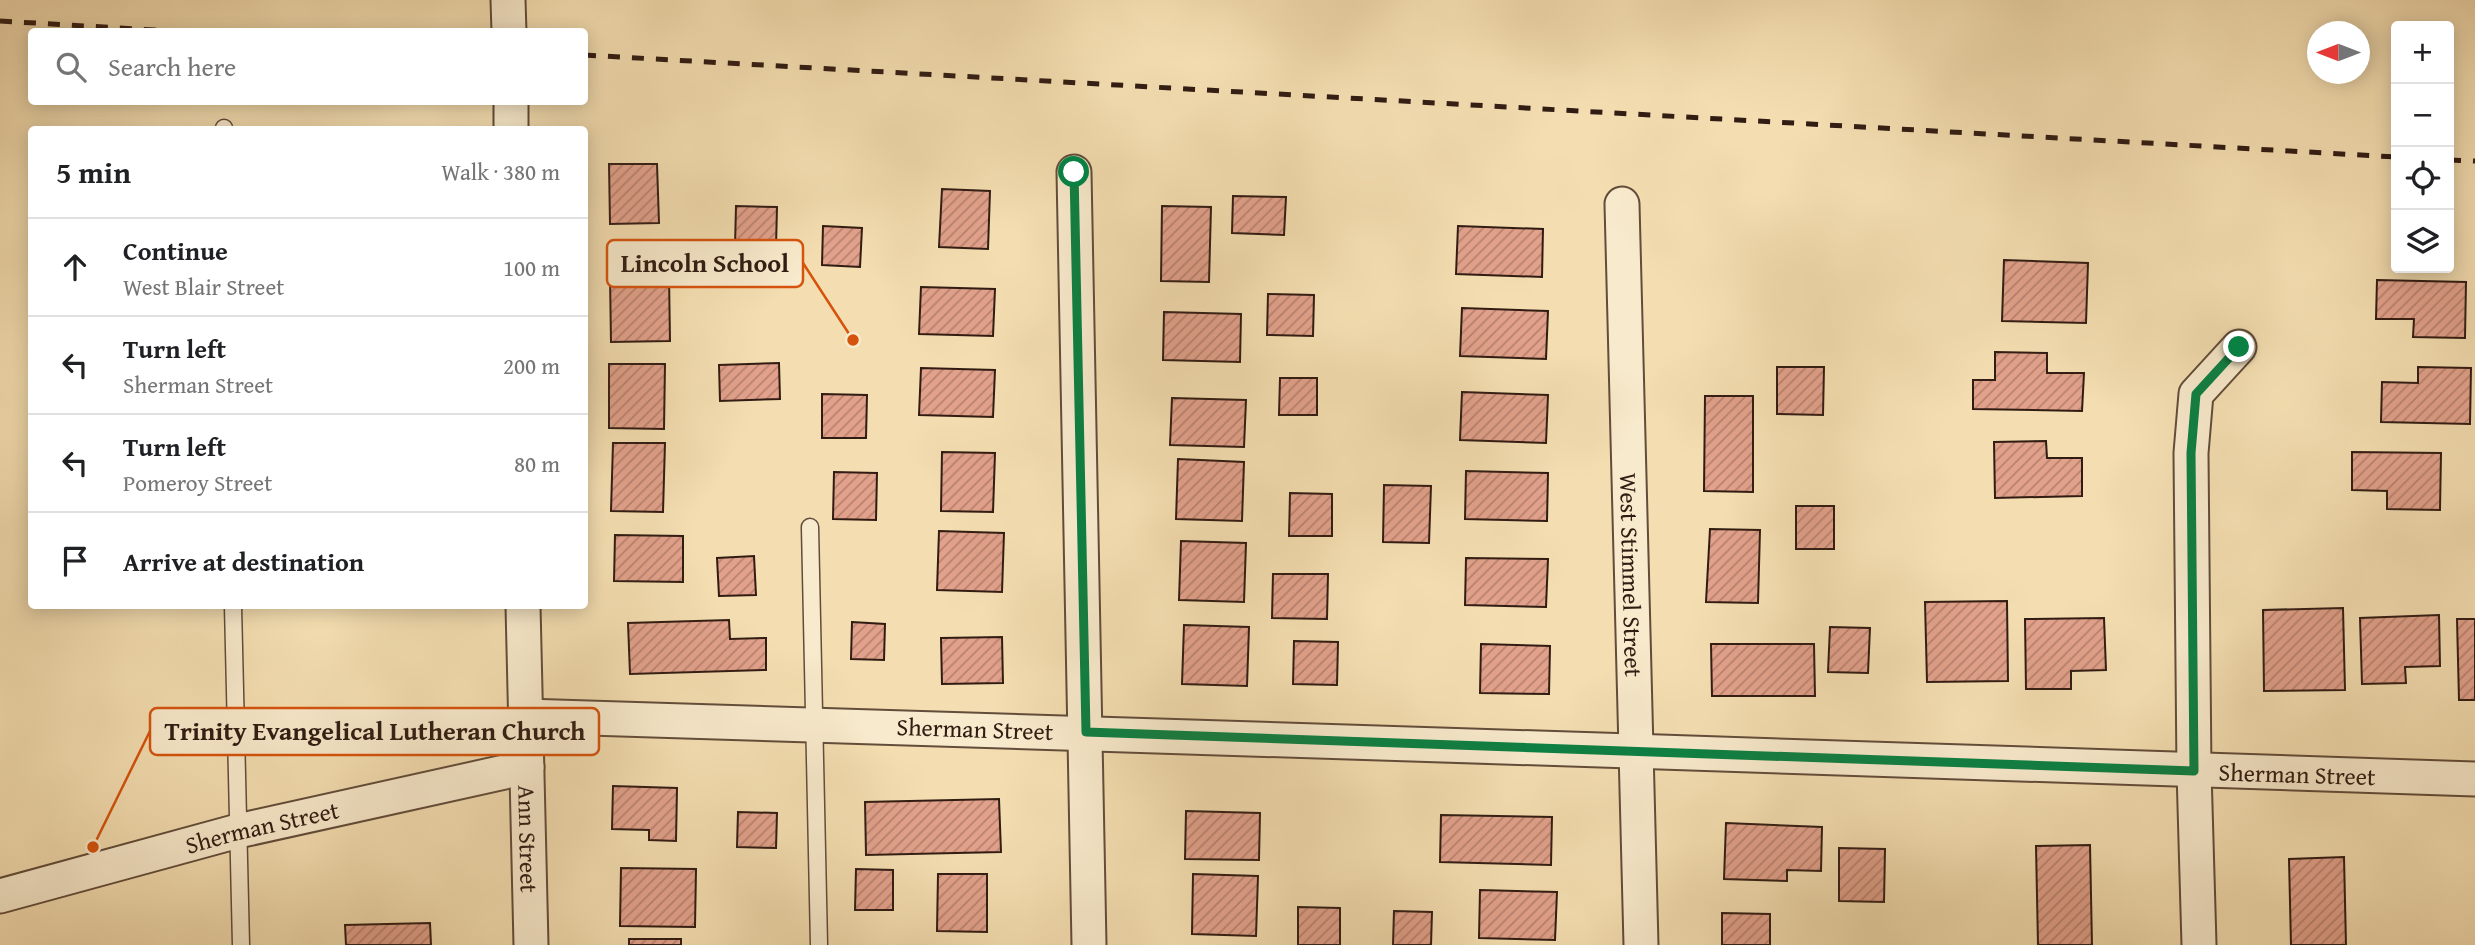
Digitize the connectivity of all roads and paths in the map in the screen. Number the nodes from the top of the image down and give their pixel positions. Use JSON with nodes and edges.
{"nodes":[{"id":1,"x":508,"y":0,"type":"edge"},
{"id":2,"x":509,"y":28,"type":"edge"},
{"id":3,"x":510,"y":105,"type":"edge"},
{"id":4,"x":511,"y":126,"type":"edge"},
{"id":5,"x":1074,"y":172,"type":"dead end"},
{"id":6,"x":1622,"y":204,"type":"dead end"},
{"id":7,"x":2239,"y":347,"type":"dead end"},
{"id":8,"x":810,"y":527,"type":"dead end"},
{"id":9,"x":233,"y":609,"type":"edge"},
{"id":10,"x":523,"y":609,"type":"edge"},
{"id":11,"x":525,"y":716,"type":"junction"},
{"id":12,"x":815,"y":723,"type":"junction"},
{"id":13,"x":1086,"y":732,"type":"junction"},
{"id":14,"x":1636,"y":751,"type":"junction"},
{"id":15,"x":527,"y":767,"type":"junction"},
{"id":16,"x":2194,"y":771,"type":"junction"},
{"id":17,"x":2475,"y":779,"type":"edge"},
{"id":18,"x":238,"y":831,"type":"junction"},
{"id":19,"x":0,"y":896,"type":"edge"},
{"id":20,"x":241,"y":945,"type":"edge"},
{"id":21,"x":531,"y":945,"type":"edge"},
{"id":22,"x":819,"y":945,"type":"edge"},
{"id":23,"x":1089,"y":945,"type":"edge"},
{"id":24,"x":1640,"y":945,"type":"edge"},
{"id":25,"x":2199,"y":945,"type":"edge"}],
"edges":[{"from":1,"to":2,"type":"street"},
{"from":3,"to":4,"type":"street"},
{"from":5,"to":13,"type":"street"},
{"from":6,"to":14,"type":"street","name":"West Stimmel Street"},
{"from":7,"to":16,"type":"street"},
{"from":8,"to":12,"type":"lane"},
{"from":9,"to":18,"type":"lane"},
{"from":10,"to":11,"type":"street","name":"Ann Street"},
{"from":11,"to":12,"type":"street","name":"Sherman Street"},
{"from":11,"to":15,"type":"street","name":"Ann Street"},
{"from":12,"to":13,"type":"street","name":"Sherman Street"},
{"from":12,"to":22,"type":"lane"},
{"from":13,"to":14,"type":"street","name":"Sherman Street"},
{"from":13,"to":23,"type":"street"},
{"from":14,"to":16,"type":"street","name":"Sherman Street"},
{"from":14,"to":24,"type":"street","name":"West Stimmel Street"},
{"from":15,"to":18,"type":"street","name":"Sherman Street"},
{"from":15,"to":21,"type":"street","name":"Ann Street"},
{"from":16,"to":17,"type":"street","name":"Sherman Street"},
{"from":16,"to":25,"type":"street"},
{"from":18,"to":19,"type":"street","name":"Sherman Street"},
{"from":18,"to":20,"type":"lane"}]}
